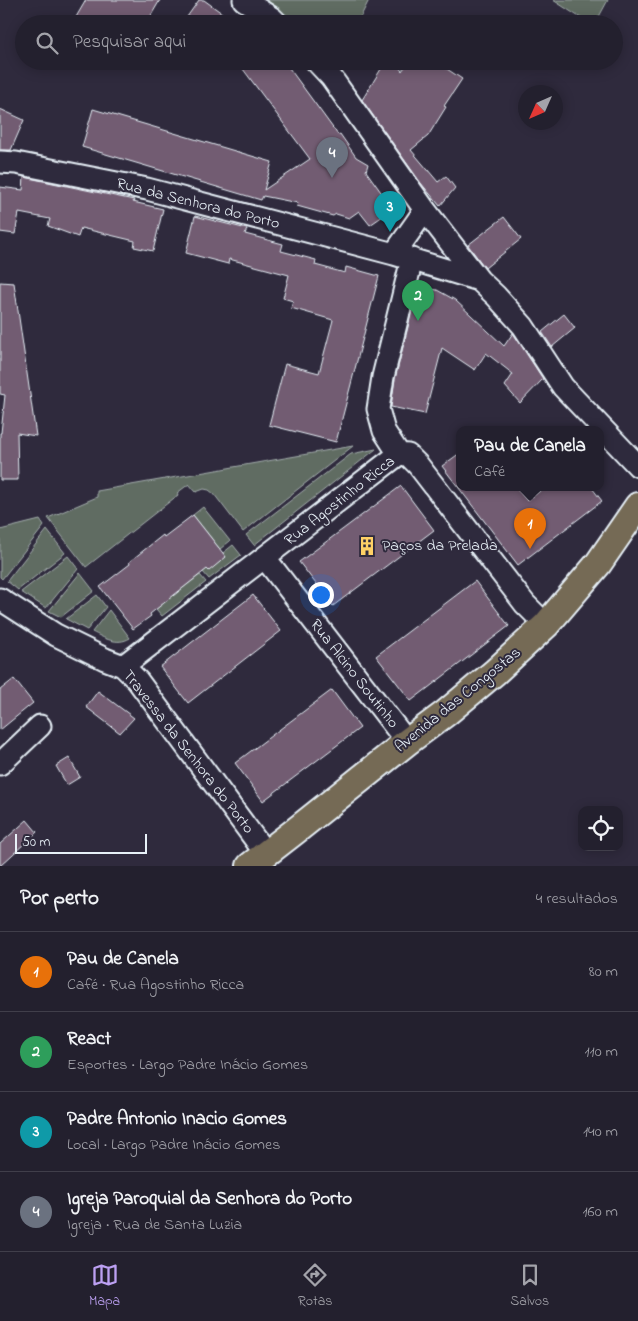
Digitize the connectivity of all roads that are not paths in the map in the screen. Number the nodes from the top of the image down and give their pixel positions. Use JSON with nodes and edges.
{"nodes":[{"id":1,"x":244,"y":0,"type":"edge"},
{"id":2,"x":265,"y":15,"type":"edge"},
{"id":3,"x":324,"y":70,"type":"edge"},
{"id":4,"x":0,"y":162,"type":"edge"},
{"id":5,"x":425,"y":210,"type":"junction"},
{"id":6,"x":403,"y":256,"type":"junction"},
{"id":7,"x":479,"y":280,"type":"junction"},
{"id":8,"x":600,"y":426,"type":"edge"},
{"id":9,"x":604,"y":430,"type":"edge"},
{"id":10,"x":399,"y":454,"type":"junction"},
{"id":11,"x":638,"y":466,"type":"edge"},
{"id":12,"x":638,"y":506,"type":"edge"},
{"id":13,"x":265,"y":558,"type":"junction"},
{"id":14,"x":0,"y":598,"type":"edge"},
{"id":15,"x":546,"y":625,"type":"junction"},
{"id":16,"x":123,"y":666,"type":"junction"},
{"id":17,"x":40,"y":726,"type":"dead end"},
{"id":18,"x":407,"y":742,"type":"junction"},
{"id":19,"x":0,"y":764,"type":"edge"},
{"id":20,"x":258,"y":860,"type":"edge"}],
"edges":[{"from":1,"to":2,"type":"street"},
{"from":3,"to":5,"type":"street"},
{"from":4,"to":6,"type":"street","name":"Rua da Senhora do Porto"},
{"from":5,"to":6,"type":"street"},
{"from":5,"to":7,"type":"street"},
{"from":6,"to":7,"type":"street","name":"Rua da Senhora do Porto"},
{"from":6,"to":10,"type":"street"},
{"from":7,"to":8,"type":"street"},
{"from":9,"to":11,"type":"street"},
{"from":10,"to":13,"type":"street","name":"Rua Agostinho Ricca"},
{"from":10,"to":15,"type":"street","name":"Rua Agostinho Ricca"},
{"from":12,"to":15,"type":"main road","name":"Avenida das Congostas"},
{"from":13,"to":16,"type":"street","name":"Rua Agostinho Ricca"},
{"from":13,"to":18,"type":"street","name":"Rua Alcino Soutinho"},
{"from":14,"to":16,"type":"street","name":"Travessa da Senhora do Porto"},
{"from":15,"to":18,"type":"main road","name":"Avenida das Congostas"},
{"from":16,"to":20,"type":"street","name":"Travessa da Senhora do Porto"},
{"from":17,"to":19,"type":"street"},
{"from":18,"to":20,"type":"main road","name":"Avenida das Congostas"}]}
